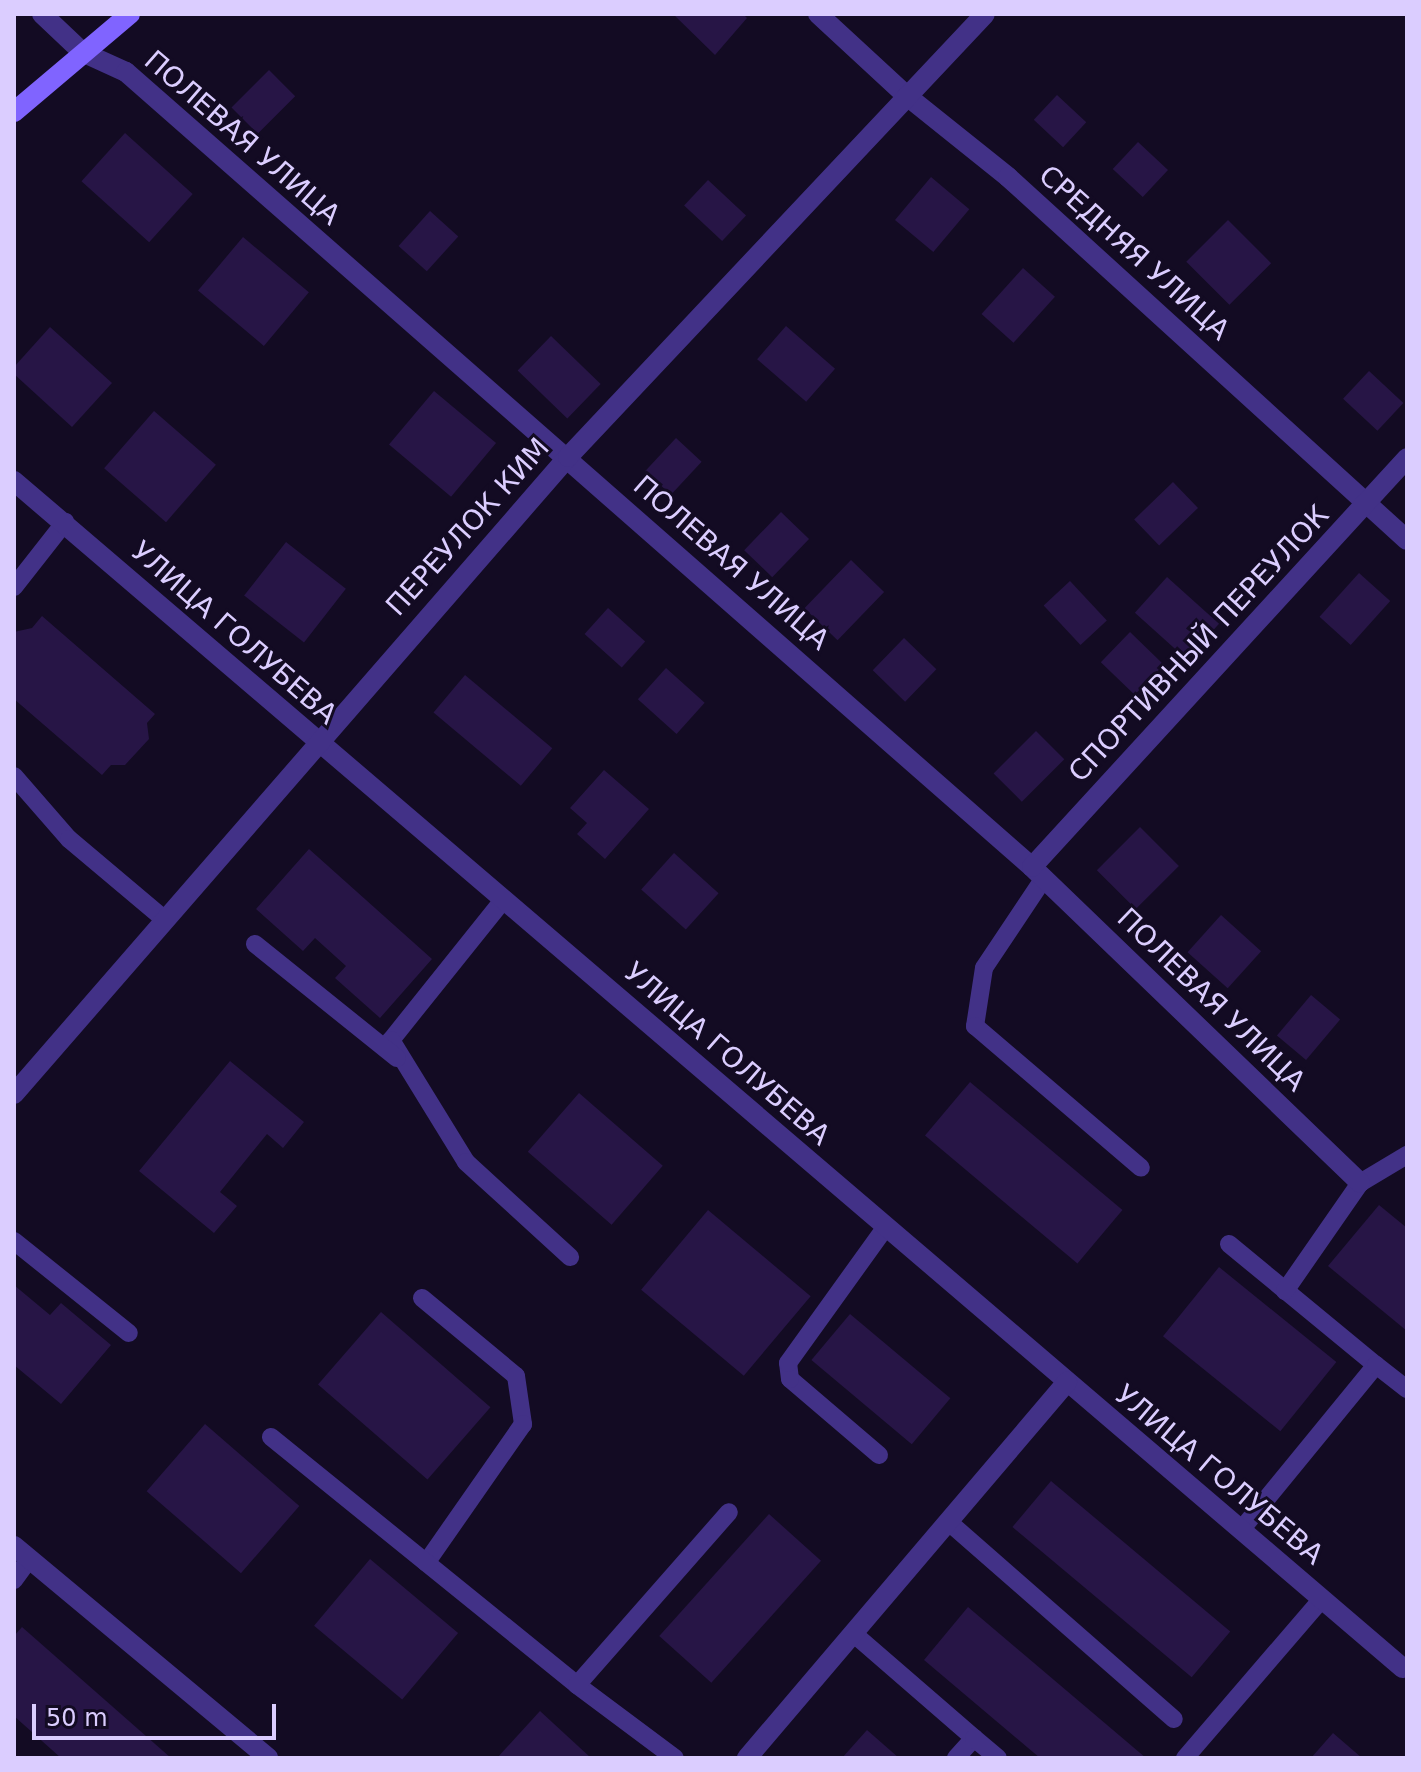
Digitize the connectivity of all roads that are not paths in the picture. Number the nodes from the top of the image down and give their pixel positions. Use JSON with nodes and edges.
{"nodes":[{"id":1,"x":42,"y":14,"type":"edge"},
{"id":2,"x":130,"y":14,"type":"edge"},
{"id":3,"x":818,"y":14,"type":"edge"},
{"id":4,"x":985,"y":14,"type":"edge"},
{"id":5,"x":82,"y":52,"type":"junction"},
{"id":6,"x":907,"y":96,"type":"junction"},
{"id":7,"x":14,"y":112,"type":"edge"},
{"id":8,"x":568,"y":457,"type":"junction"},
{"id":9,"x":1407,"y":458,"type":"edge"},
{"id":10,"x":14,"y":481,"type":"edge"},
{"id":11,"x":1367,"y":503,"type":"junction"},
{"id":12,"x":65,"y":522,"type":"junction"},
{"id":13,"x":1407,"y":540,"type":"edge"},
{"id":14,"x":14,"y":587,"type":"edge"},
{"id":15,"x":315,"y":741,"type":"junction"},
{"id":16,"x":14,"y":776,"type":"edge"},
{"id":17,"x":1038,"y":872,"type":"junction"},
{"id":18,"x":504,"y":899,"type":"junction"},
{"id":19,"x":164,"y":919,"type":"junction"},
{"id":20,"x":255,"y":944,"type":"dead end"},
{"id":21,"x":405,"y":1065,"type":"junction"},
{"id":22,"x":14,"y":1094,"type":"edge"},
{"id":23,"x":1407,"y":1155,"type":"edge"},
{"id":24,"x":1141,"y":1168,"type":"dead end"},
{"id":25,"x":1360,"y":1183,"type":"junction"},
{"id":26,"x":885,"y":1228,"type":"junction"},
{"id":27,"x":14,"y":1241,"type":"edge"},
{"id":28,"x":1229,"y":1244,"type":"dead end"},
{"id":29,"x":570,"y":1257,"type":"dead end"},
{"id":30,"x":1285,"y":1291,"type":"junction"},
{"id":31,"x":422,"y":1298,"type":"dead end"},
{"id":32,"x":129,"y":1333,"type":"dead end"},
{"id":33,"x":1376,"y":1365,"type":"junction"},
{"id":34,"x":1067,"y":1382,"type":"junction"},
{"id":35,"x":1407,"y":1389,"type":"edge"},
{"id":36,"x":271,"y":1437,"type":"dead end"},
{"id":37,"x":879,"y":1455,"type":"dead end"},
{"id":38,"x":729,"y":1512,"type":"dead end"},
{"id":39,"x":951,"y":1524,"type":"junction"},
{"id":40,"x":1241,"y":1530,"type":"junction"},
{"id":41,"x":22,"y":1552,"type":"edge"},
{"id":42,"x":426,"y":1563,"type":"junction"},
{"id":43,"x":14,"y":1580,"type":"edge"},
{"id":44,"x":1322,"y":1599,"type":"junction"},
{"id":45,"x":854,"y":1634,"type":"junction"},
{"id":46,"x":1403,"y":1668,"type":"dead end"},
{"id":47,"x":577,"y":1685,"type":"junction"},
{"id":48,"x":1174,"y":1719,"type":"dead end"},
{"id":49,"x":974,"y":1738,"type":"junction"},
{"id":50,"x":268,"y":1758,"type":"edge"},
{"id":51,"x":675,"y":1758,"type":"edge"},
{"id":52,"x":747,"y":1758,"type":"edge"},
{"id":53,"x":956,"y":1758,"type":"edge"},
{"id":54,"x":998,"y":1758,"type":"edge"},
{"id":55,"x":1185,"y":1758,"type":"edge"}],
"edges":[{"from":1,"to":5,"type":"street","name":"ПОЛЕВАЯ УЛИЦА"},
{"from":2,"to":5,"type":"street"},
{"from":3,"to":6,"type":"street","name":"СРЕДНЯЯ УЛИЦА"},
{"from":4,"to":6,"type":"street","name":"ПЕРЕУЛОК КИМ"},
{"from":5,"to":7,"type":"street"},
{"from":5,"to":8,"type":"street","name":"ПОЛЕВАЯ УЛИЦА"},
{"from":6,"to":8,"type":"street","name":"ПЕРЕУЛОК КИМ"},
{"from":6,"to":11,"type":"street","name":"СРЕДНЯЯ УЛИЦА"},
{"from":8,"to":15,"type":"street","name":"ПЕРЕУЛОК КИМ"},
{"from":8,"to":17,"type":"street","name":"ПОЛЕВАЯ УЛИЦА"},
{"from":9,"to":11,"type":"street","name":"СПОРТИВНЫЙ ПЕРЕУЛОК"},
{"from":10,"to":12,"type":"street","name":"УЛИЦА ГОЛУБЕВА"},
{"from":11,"to":13,"type":"street","name":"СРЕДНЯЯ УЛИЦА"},
{"from":11,"to":17,"type":"street","name":"СПОРТИВНЫЙ ПЕРЕУЛОК"},
{"from":12,"to":14,"type":"lane"},
{"from":12,"to":15,"type":"street","name":"УЛИЦА ГОЛУБЕВА"},
{"from":15,"to":18,"type":"street","name":"УЛИЦА ГОЛУБЕВА"},
{"from":15,"to":19,"type":"street","name":"ПЕРЕУЛОК КИМ"},
{"from":16,"to":19,"type":"lane"},
{"from":17,"to":24,"type":"lane"},
{"from":17,"to":25,"type":"street","name":"ПОЛЕВАЯ УЛИЦА"},
{"from":18,"to":21,"type":"lane"},
{"from":18,"to":26,"type":"street","name":"УЛИЦА ГОЛУБЕВА"},
{"from":19,"to":22,"type":"street","name":"ПЕРЕУЛОК КИМ"},
{"from":20,"to":21,"type":"lane"},
{"from":21,"to":29,"type":"lane"},
{"from":23,"to":25,"type":"lane"},
{"from":25,"to":30,"type":"lane"},
{"from":26,"to":34,"type":"street","name":"УЛИЦА ГОЛУБЕВА"},
{"from":26,"to":37,"type":"lane"},
{"from":27,"to":32,"type":"lane"},
{"from":28,"to":30,"type":"lane"},
{"from":30,"to":33,"type":"lane"},
{"from":31,"to":42,"type":"lane"},
{"from":33,"to":35,"type":"lane"},
{"from":33,"to":40,"type":"lane"},
{"from":34,"to":39,"type":"street"},
{"from":34,"to":40,"type":"street","name":"УЛИЦА ГОЛУБЕВА"},
{"from":36,"to":42,"type":"lane"},
{"from":38,"to":47,"type":"lane"},
{"from":39,"to":45,"type":"street"},
{"from":39,"to":48,"type":"lane"},
{"from":40,"to":44,"type":"street","name":"УЛИЦА ГОЛУБЕВА"},
{"from":41,"to":43,"type":"lane"},
{"from":41,"to":50,"type":"street"},
{"from":42,"to":47,"type":"lane"},
{"from":44,"to":46,"type":"street","name":"УЛИЦА ГОЛУБЕВА"},
{"from":44,"to":55,"type":"lane"},
{"from":45,"to":49,"type":"lane"},
{"from":45,"to":52,"type":"street"},
{"from":47,"to":51,"type":"lane"},
{"from":49,"to":53,"type":"lane"},
{"from":49,"to":54,"type":"lane"}]}
